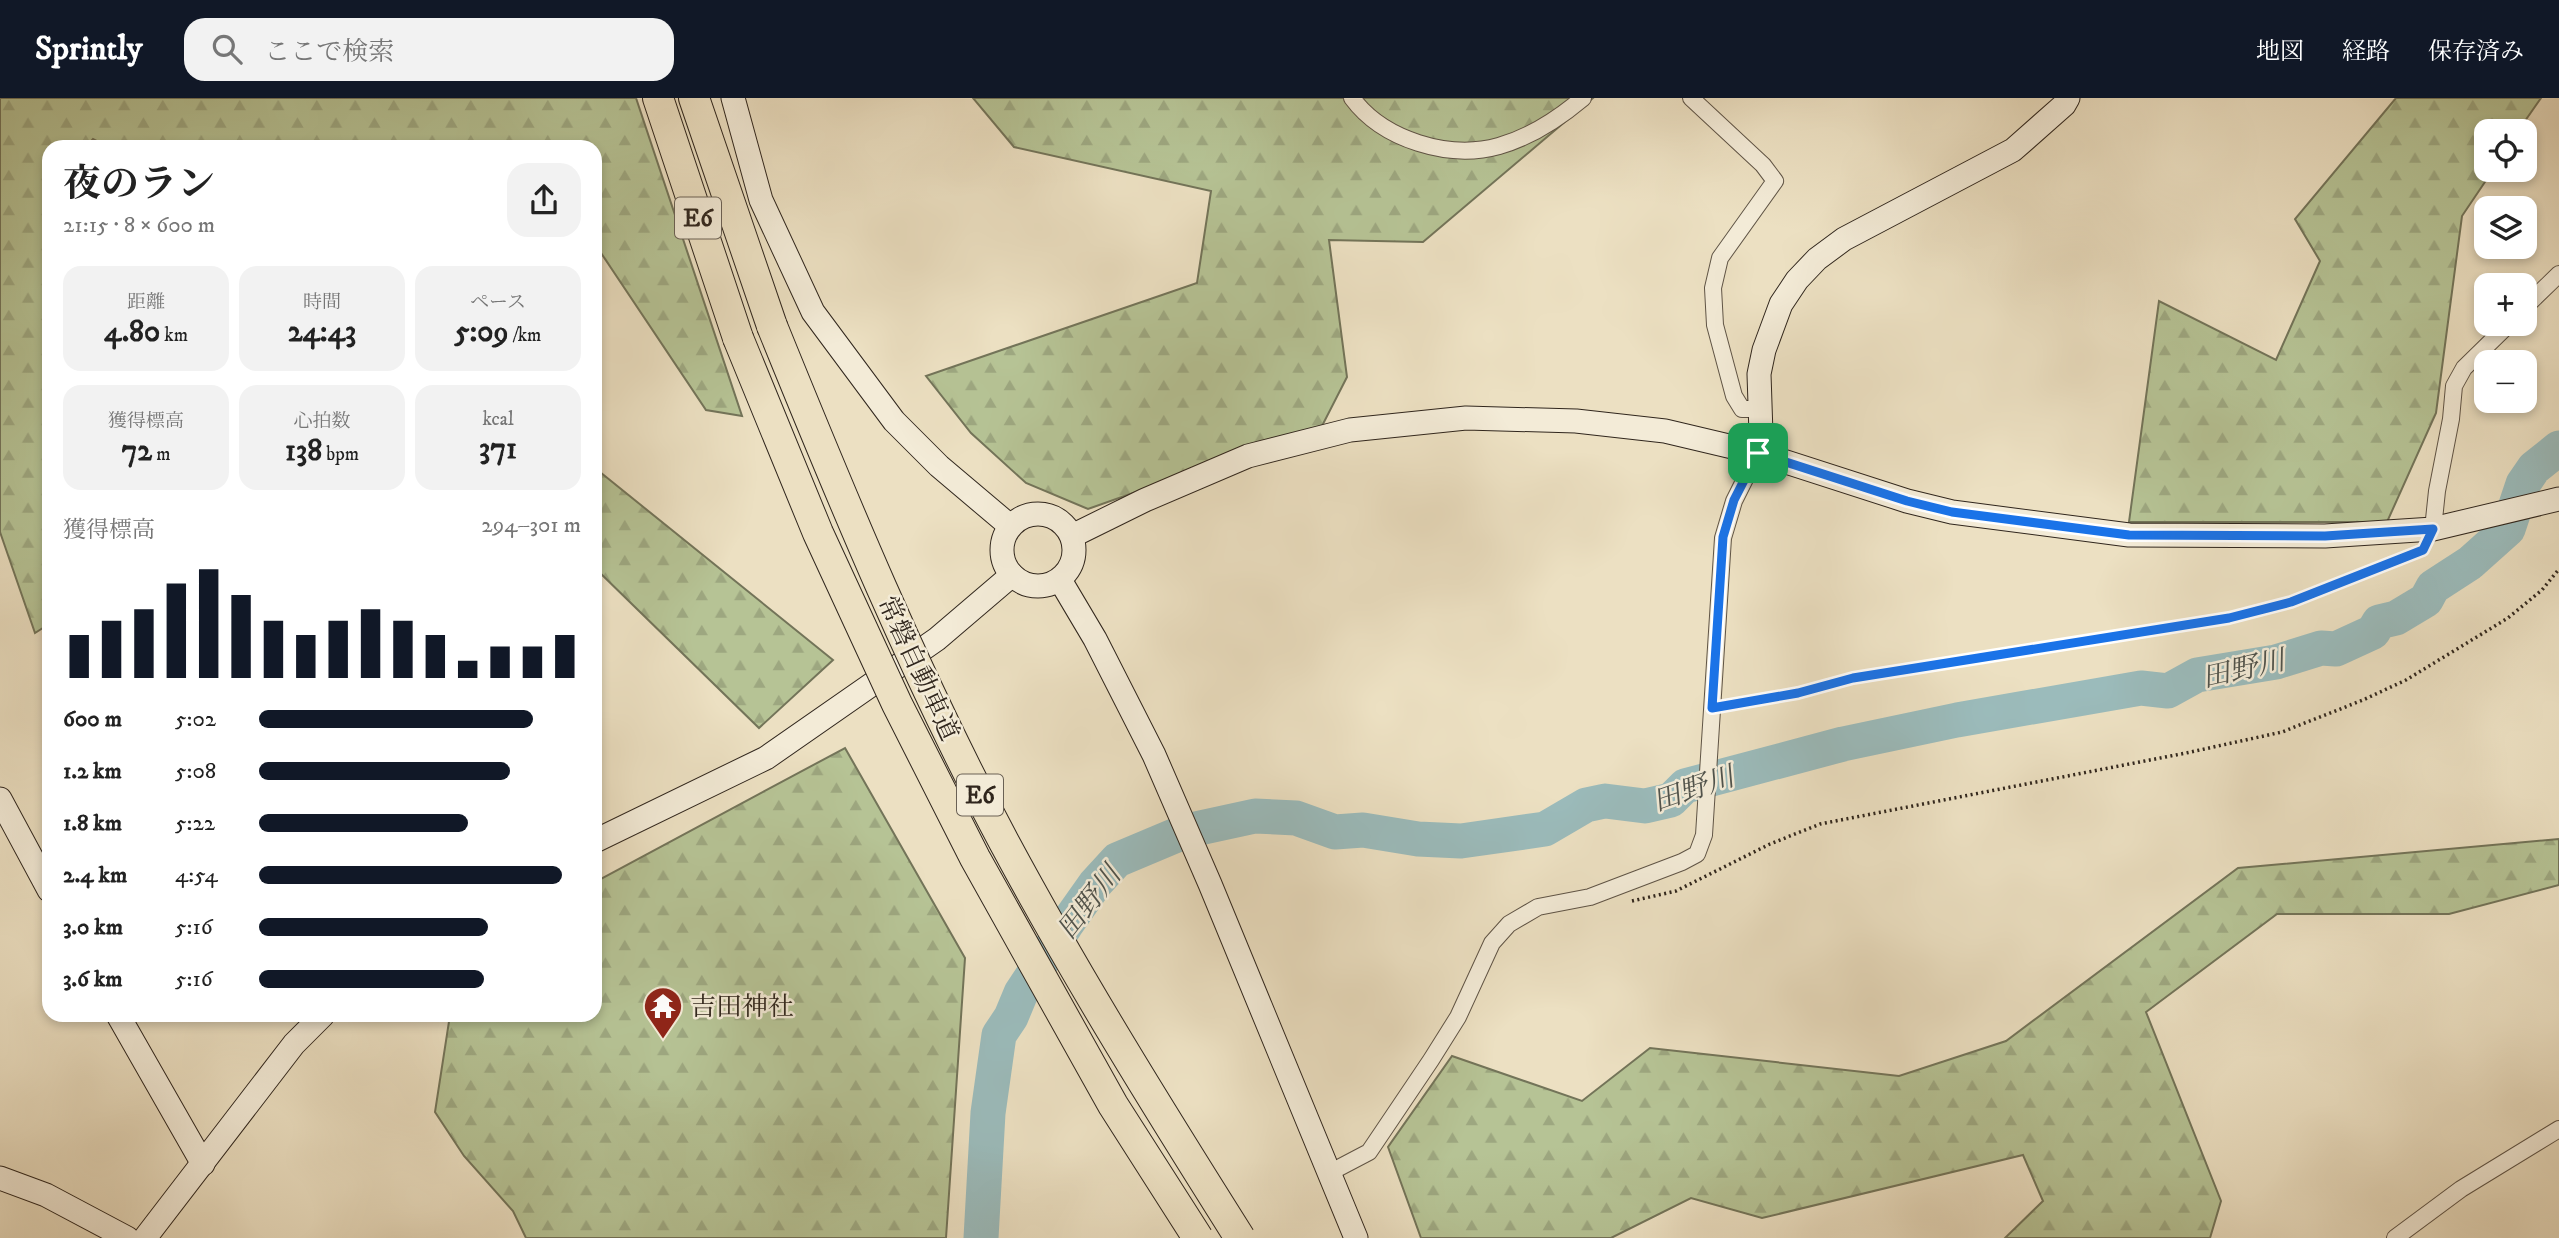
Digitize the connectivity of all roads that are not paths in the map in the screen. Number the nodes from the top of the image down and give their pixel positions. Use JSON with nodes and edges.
{"nodes":[{"id":1,"x":658,"y":98,"type":"edge"},
{"id":2,"x":694,"y":98,"type":"edge"},
{"id":3,"x":733,"y":98,"type":"edge"},
{"id":4,"x":1352,"y":98,"type":"edge"},
{"id":5,"x":1583,"y":98,"type":"edge"},
{"id":6,"x":1691,"y":98,"type":"edge"},
{"id":7,"x":2068,"y":98,"type":"edge"},
{"id":8,"x":2559,"y":274,"type":"edge"},
{"id":9,"x":2537,"y":295,"type":"edge"},
{"id":10,"x":2497,"y":336,"type":"edge"},
{"id":11,"x":1761,"y":408,"type":"junction"},
{"id":12,"x":1758,"y":453,"type":"junction"},
{"id":13,"x":2552,"y":501,"type":"edge"},
{"id":14,"x":1010,"y":526,"type":"junction"},
{"id":15,"x":2433,"y":529,"type":"junction"},
{"id":16,"x":1072,"y":536,"type":"junction"},
{"id":17,"x":1012,"y":575,"type":"junction"},
{"id":18,"x":1060,"y":580,"type":"junction"},
{"id":19,"x":0,"y":799,"type":"edge"},
{"id":20,"x":602,"y":838,"type":"edge"},
{"id":21,"x":42,"y":877,"type":"edge"},
{"id":22,"x":122,"y":1022,"type":"edge"},
{"id":23,"x":316,"y":1022,"type":"edge"},
{"id":24,"x":2559,"y":1129,"type":"edge"},
{"id":25,"x":203,"y":1164,"type":"junction"},
{"id":26,"x":1329,"y":1173,"type":"junction"},
{"id":27,"x":0,"y":1178,"type":"edge"},
{"id":28,"x":127,"y":1238,"type":"edge"},
{"id":29,"x":145,"y":1238,"type":"edge"},
{"id":30,"x":1198,"y":1238,"type":"edge"},
{"id":31,"x":1240,"y":1238,"type":"edge"},
{"id":32,"x":1356,"y":1238,"type":"edge"},
{"id":33,"x":2395,"y":1238,"type":"edge"}],
"edges":[{"from":1,"to":30,"type":"highway","name":"常磐自動車道","number":"E6","bridge":true},
{"from":2,"to":31,"type":"highway","name":"常磐自動車道","number":"E6","bridge":true},
{"from":3,"to":14,"type":"street"},
{"from":4,"to":5,"type":"street"},
{"from":6,"to":11,"type":"street"},
{"from":7,"to":11,"type":"street"},
{"from":8,"to":9,"type":"street"},
{"from":10,"to":15,"type":"street"},
{"from":11,"to":12,"type":"street"},
{"from":12,"to":15,"type":"street"},
{"from":12,"to":16,"type":"street"},
{"from":12,"to":26,"type":"street"},
{"from":13,"to":15,"type":"street"},
{"from":14,"to":16,"type":"street"},
{"from":14,"to":17,"type":"street"},
{"from":16,"to":18,"type":"street"},
{"from":17,"to":18,"type":"street"},
{"from":17,"to":20,"type":"street"},
{"from":18,"to":26,"type":"street"},
{"from":19,"to":21,"type":"street"},
{"from":22,"to":25,"type":"street"},
{"from":23,"to":25,"type":"street"},
{"from":24,"to":33,"type":"street"},
{"from":25,"to":29,"type":"street"},
{"from":26,"to":32,"type":"street"},
{"from":27,"to":28,"type":"street"}]}
